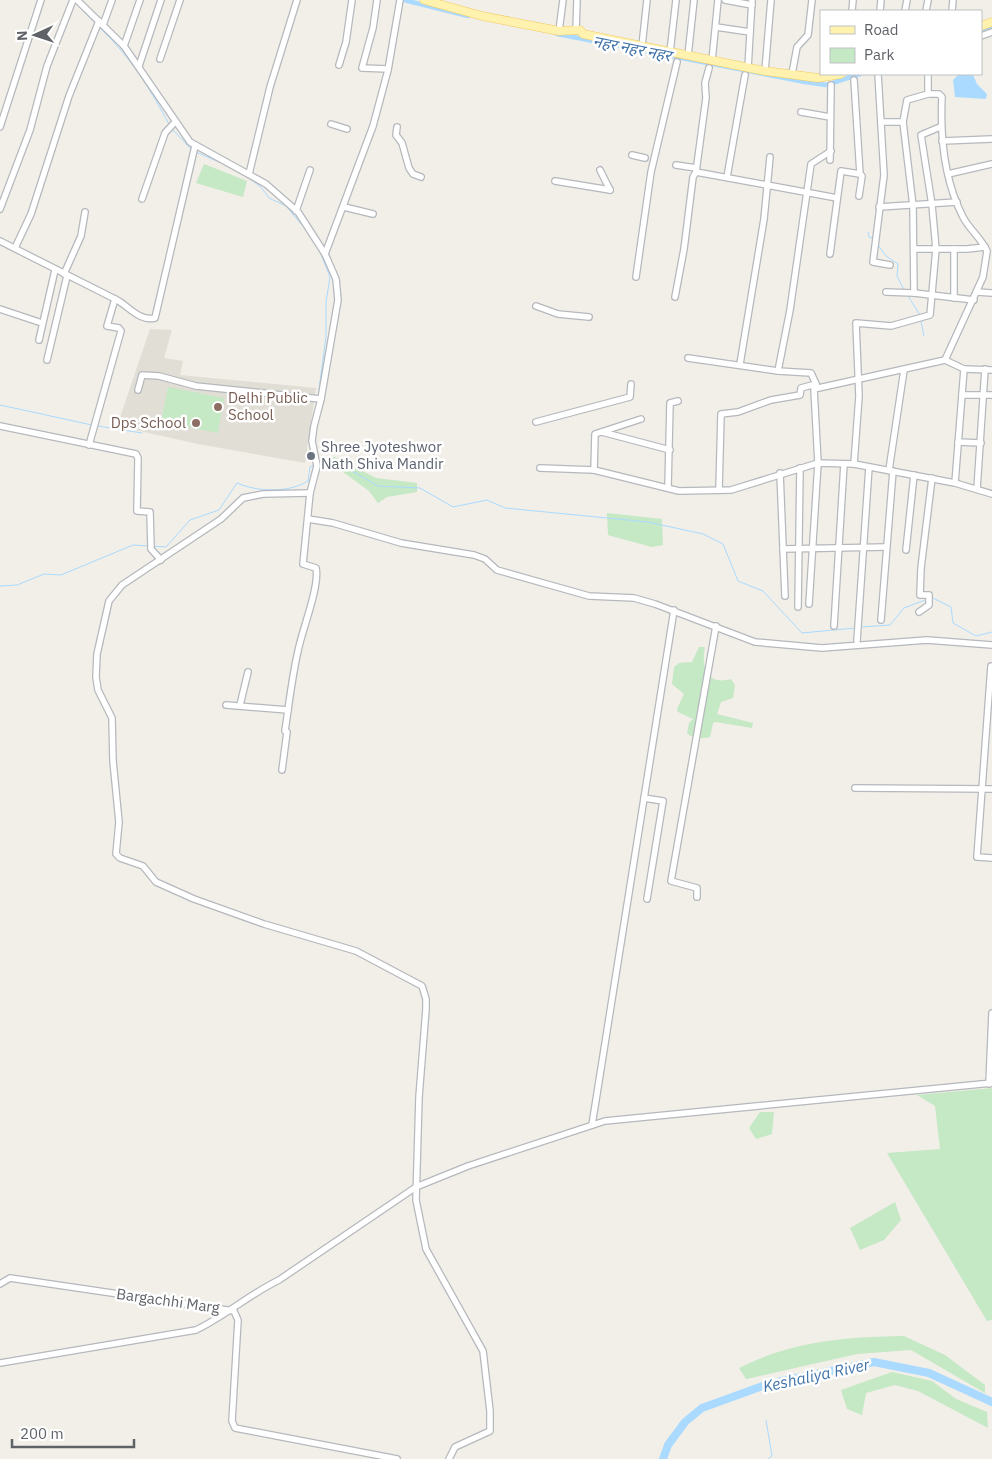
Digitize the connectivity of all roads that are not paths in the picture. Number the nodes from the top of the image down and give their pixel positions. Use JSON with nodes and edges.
{"nodes":[{"id":1,"x":41,"y":0,"type":"edge"},
{"id":2,"x":75,"y":0,"type":"edge"},
{"id":3,"x":112,"y":0,"type":"edge"},
{"id":4,"x":140,"y":0,"type":"edge"},
{"id":5,"x":161,"y":0,"type":"edge"},
{"id":6,"x":180,"y":0,"type":"edge"},
{"id":7,"x":297,"y":0,"type":"edge"},
{"id":8,"x":352,"y":0,"type":"edge"},
{"id":9,"x":377,"y":0,"type":"edge"},
{"id":10,"x":392,"y":0,"type":"edge"},
{"id":11,"x":424,"y":0,"type":"edge"},
{"id":12,"x":563,"y":0,"type":"edge"},
{"id":13,"x":577,"y":0,"type":"edge"},
{"id":14,"x":647,"y":0,"type":"edge"},
{"id":15,"x":676,"y":0,"type":"edge"},
{"id":16,"x":694,"y":0,"type":"edge"},
{"id":17,"x":718,"y":0,"type":"edge"},
{"id":18,"x":725,"y":0,"type":"edge"},
{"id":19,"x":771,"y":0,"type":"edge"},
{"id":20,"x":812,"y":0,"type":"edge"},
{"id":21,"x":399,"y":1,"type":"edge"},
{"id":22,"x":752,"y":3,"type":"edge"},
{"id":23,"x":101,"y":23,"type":"junction"},
{"id":24,"x":716,"y":27,"type":"junction"},
{"id":25,"x":559,"y":31,"type":"junction"},
{"id":26,"x":576,"y":31,"type":"junction"},
{"id":27,"x":750,"y":32,"type":"junction"},
{"id":28,"x":124,"y":46,"type":"junction"},
{"id":29,"x":642,"y":46,"type":"junction"},
{"id":30,"x":670,"y":52,"type":"junction"},
{"id":31,"x":688,"y":56,"type":"junction"},
{"id":32,"x":160,"y":59,"type":"dead end"},
{"id":33,"x":677,"y":62,"type":"dead end"},
{"id":34,"x":711,"y":64,"type":"junction"},
{"id":35,"x":339,"y":65,"type":"dead end"},
{"id":36,"x":139,"y":66,"type":"junction"},
{"id":37,"x":388,"y":70,"type":"junction"},
{"id":38,"x":765,"y":71,"type":"junction"},
{"id":39,"x":747,"y":72,"type":"junction"},
{"id":40,"x":792,"y":74,"type":"junction"},
{"id":41,"x":834,"y":75,"type":"edge"},
{"id":42,"x":878,"y":75,"type":"edge"},
{"id":43,"x":928,"y":75,"type":"edge"},
{"id":44,"x":854,"y":80,"type":"dead end"},
{"id":45,"x":831,"y":85,"type":"dead end"},
{"id":46,"x":928,"y":94,"type":"junction"},
{"id":47,"x":801,"y":112,"type":"dead end"},
{"id":48,"x":830,"y":117,"type":"junction"},
{"id":49,"x":175,"y":122,"type":"junction"},
{"id":50,"x":881,"y":122,"type":"junction"},
{"id":51,"x":903,"y":122,"type":"junction"},
{"id":52,"x":331,"y":124,"type":"dead end"},
{"id":53,"x":0,"y":127,"type":"edge"},
{"id":54,"x":397,"y":127,"type":"dead end"},
{"id":55,"x":940,"y":127,"type":"junction"},
{"id":56,"x":347,"y":129,"type":"dead end"},
{"id":57,"x":992,"y":139,"type":"edge"},
{"id":58,"x":942,"y":141,"type":"junction"},
{"id":59,"x":195,"y":146,"type":"junction"},
{"id":60,"x":831,"y":151,"type":"junction"},
{"id":61,"x":632,"y":155,"type":"dead end"},
{"id":62,"x":770,"y":157,"type":"dead end"},
{"id":63,"x":645,"y":158,"type":"dead end"},
{"id":64,"x":830,"y":160,"type":"dead end"},
{"id":65,"x":992,"y":164,"type":"edge"},
{"id":66,"x":676,"y":165,"type":"dead end"},
{"id":67,"x":310,"y":170,"type":"dead end"},
{"id":68,"x":600,"y":170,"type":"dead end"},
{"id":69,"x":696,"y":170,"type":"junction"},
{"id":70,"x":249,"y":174,"type":"junction"},
{"id":71,"x":860,"y":174,"type":"junction"},
{"id":72,"x":948,"y":174,"type":"junction"},
{"id":73,"x":422,"y":177,"type":"dead end"},
{"id":74,"x":727,"y":177,"type":"junction"},
{"id":75,"x":556,"y":181,"type":"dead end"},
{"id":76,"x":768,"y":185,"type":"junction"},
{"id":77,"x":806,"y":193,"type":"junction"},
{"id":78,"x":860,"y":196,"type":"dead end"},
{"id":79,"x":837,"y":198,"type":"junction"},
{"id":80,"x":142,"y":199,"type":"dead end"},
{"id":81,"x":957,"y":202,"type":"junction"},
{"id":82,"x":932,"y":205,"type":"junction"},
{"id":83,"x":913,"y":206,"type":"junction"},
{"id":84,"x":344,"y":207,"type":"junction"},
{"id":85,"x":879,"y":208,"type":"junction"},
{"id":86,"x":0,"y":210,"type":"edge"},
{"id":87,"x":296,"y":211,"type":"junction"},
{"id":88,"x":85,"y":212,"type":"dead end"},
{"id":89,"x":373,"y":214,"type":"dead end"},
{"id":90,"x":0,"y":241,"type":"edge"},
{"id":91,"x":985,"y":246,"type":"junction"},
{"id":92,"x":15,"y":248,"type":"junction"},
{"id":93,"x":915,"y":249,"type":"junction"},
{"id":94,"x":936,"y":249,"type":"junction"},
{"id":95,"x":954,"y":249,"type":"junction"},
{"id":96,"x":325,"y":254,"type":"junction"},
{"id":97,"x":830,"y":254,"type":"dead end"},
{"id":98,"x":990,"y":254,"type":"edge"},
{"id":99,"x":890,"y":265,"type":"dead end"},
{"id":100,"x":55,"y":270,"type":"junction"},
{"id":101,"x":66,"y":275,"type":"junction"},
{"id":102,"x":636,"y":277,"type":"dead end"},
{"id":103,"x":886,"y":292,"type":"dead end"},
{"id":104,"x":977,"y":292,"type":"junction"},
{"id":105,"x":914,"y":293,"type":"junction"},
{"id":106,"x":992,"y":293,"type":"edge"},
{"id":107,"x":932,"y":295,"type":"junction"},
{"id":108,"x":676,"y":297,"type":"dead end"},
{"id":109,"x":954,"y":298,"type":"junction"},
{"id":110,"x":115,"y":299,"type":"junction"},
{"id":111,"x":974,"y":300,"type":"junction"},
{"id":112,"x":536,"y":306,"type":"dead end"},
{"id":113,"x":0,"y":309,"type":"edge"},
{"id":114,"x":589,"y":317,"type":"dead end"},
{"id":115,"x":42,"y":323,"type":"junction"},
{"id":116,"x":38,"y":340,"type":"dead end"},
{"id":117,"x":688,"y":358,"type":"dead end"},
{"id":118,"x":47,"y":360,"type":"dead end"},
{"id":119,"x":945,"y":360,"type":"junction"},
{"id":120,"x":740,"y":364,"type":"junction"},
{"id":121,"x":964,"y":369,"type":"junction"},
{"id":122,"x":985,"y":369,"type":"junction"},
{"id":123,"x":904,"y":370,"type":"junction"},
{"id":124,"x":992,"y":370,"type":"edge"},
{"id":125,"x":778,"y":371,"type":"junction"},
{"id":126,"x":859,"y":380,"type":"junction"},
{"id":127,"x":631,"y":384,"type":"dead end"},
{"id":128,"x":816,"y":386,"type":"junction"},
{"id":129,"x":138,"y":390,"type":"dead end"},
{"id":130,"x":985,"y":394,"type":"junction"},
{"id":131,"x":962,"y":395,"type":"junction"},
{"id":132,"x":992,"y":395,"type":"edge"},
{"id":133,"x":321,"y":399,"type":"junction"},
{"id":134,"x":678,"y":401,"type":"dead end"},
{"id":135,"x":641,"y":419,"type":"dead end"},
{"id":136,"x":536,"y":422,"type":"dead end"},
{"id":137,"x":0,"y":426,"type":"edge"},
{"id":138,"x":602,"y":432,"type":"junction"},
{"id":139,"x":958,"y":442,"type":"junction"},
{"id":140,"x":981,"y":443,"type":"junction"},
{"id":141,"x":89,"y":445,"type":"junction"},
{"id":142,"x":670,"y":450,"type":"junction"},
{"id":143,"x":818,"y":463,"type":"junction"},
{"id":144,"x":844,"y":464,"type":"junction"},
{"id":145,"x":854,"y":464,"type":"junction"},
{"id":146,"x":869,"y":467,"type":"junction"},
{"id":147,"x":540,"y":468,"type":"dead end"},
{"id":148,"x":800,"y":468,"type":"junction"},
{"id":149,"x":594,"y":470,"type":"junction"},
{"id":150,"x":891,"y":470,"type":"junction"},
{"id":151,"x":780,"y":473,"type":"junction"},
{"id":152,"x":914,"y":475,"type":"junction"},
{"id":153,"x":932,"y":478,"type":"junction"},
{"id":154,"x":955,"y":482,"type":"junction"},
{"id":155,"x":668,"y":487,"type":"junction"},
{"id":156,"x":977,"y":489,"type":"junction"},
{"id":157,"x":719,"y":490,"type":"junction"},
{"id":158,"x":310,"y":493,"type":"junction"},
{"id":159,"x":992,"y":494,"type":"edge"},
{"id":160,"x":308,"y":519,"type":"junction"},
{"id":161,"x":798,"y":547,"type":"junction"},
{"id":162,"x":813,"y":547,"type":"junction"},
{"id":163,"x":838,"y":547,"type":"junction"},
{"id":164,"x":863,"y":547,"type":"junction"},
{"id":165,"x":886,"y":547,"type":"junction"},
{"id":166,"x":783,"y":549,"type":"junction"},
{"id":167,"x":906,"y":550,"type":"dead end"},
{"id":168,"x":161,"y":560,"type":"junction"},
{"id":169,"x":785,"y":596,"type":"dead end"},
{"id":170,"x":809,"y":604,"type":"dead end"},
{"id":171,"x":798,"y":607,"type":"dead end"},
{"id":172,"x":674,"y":610,"type":"junction"},
{"id":173,"x":919,"y":612,"type":"dead end"},
{"id":174,"x":881,"y":620,"type":"dead end"},
{"id":175,"x":716,"y":626,"type":"junction"},
{"id":176,"x":834,"y":626,"type":"dead end"},
{"id":177,"x":857,"y":641,"type":"dead end"},
{"id":178,"x":992,"y":644,"type":"edge"},
{"id":179,"x":991,"y":666,"type":"edge"},
{"id":180,"x":248,"y":672,"type":"dead end"},
{"id":181,"x":226,"y":705,"type":"dead end"},
{"id":182,"x":240,"y":705,"type":"junction"},
{"id":183,"x":288,"y":710,"type":"junction"},
{"id":184,"x":282,"y":770,"type":"dead end"},
{"id":185,"x":855,"y":788,"type":"dead end"},
{"id":186,"x":981,"y":789,"type":"junction"},
{"id":187,"x":992,"y":789,"type":"edge"},
{"id":188,"x":644,"y":798,"type":"junction"},
{"id":189,"x":992,"y":858,"type":"edge"},
{"id":190,"x":696,"y":897,"type":"dead end"},
{"id":191,"x":647,"y":899,"type":"dead end"},
{"id":192,"x":992,"y":1013,"type":"edge"},
{"id":193,"x":990,"y":1084,"type":"edge"},
{"id":194,"x":592,"y":1125,"type":"junction"},
{"id":195,"x":416,"y":1188,"type":"junction"},
{"id":196,"x":0,"y":1284,"type":"edge"},
{"id":197,"x":230,"y":1310,"type":"junction"},
{"id":198,"x":0,"y":1363,"type":"edge"},
{"id":199,"x":397,"y":1459,"type":"edge"},
{"id":200,"x":449,"y":1459,"type":"edge"}],
"edges":[{"from":1,"to":53,"type":"street"},
{"from":2,"to":23,"type":"street"},
{"from":2,"to":86,"type":"street"},
{"from":3,"to":23,"type":"street"},
{"from":4,"to":28,"type":"street"},
{"from":5,"to":36,"type":"street"},
{"from":6,"to":32,"type":"street"},
{"from":7,"to":70,"type":"street"},
{"from":8,"to":35,"type":"street"},
{"from":9,"to":37,"type":"street"},
{"from":10,"to":21,"type":"street"},
{"from":11,"to":25,"type":"main road"},
{"from":12,"to":25,"type":"street"},
{"from":13,"to":26,"type":"street"},
{"from":14,"to":29,"type":"street"},
{"from":15,"to":30,"type":"street"},
{"from":16,"to":31,"type":"street"},
{"from":17,"to":24,"type":"street"},
{"from":18,"to":22,"type":"street"},
{"from":19,"to":38,"type":"street"},
{"from":20,"to":40,"type":"street"},
{"from":21,"to":37,"type":"street"},
{"from":22,"to":27,"type":"street"},
{"from":23,"to":28,"type":"street"},
{"from":23,"to":92,"type":"street"},
{"from":24,"to":27,"type":"street"},
{"from":24,"to":34,"type":"street"},
{"from":25,"to":26,"type":"main road"},
{"from":26,"to":29,"type":"main road"},
{"from":27,"to":39,"type":"street"},
{"from":28,"to":36,"type":"street"},
{"from":29,"to":30,"type":"main road"},
{"from":30,"to":31,"type":"main road"},
{"from":31,"to":34,"type":"main road"},
{"from":33,"to":102,"type":"street"},
{"from":34,"to":39,"type":"main road"},
{"from":34,"to":69,"type":"street"},
{"from":36,"to":49,"type":"street"},
{"from":37,"to":84,"type":"street"},
{"from":38,"to":39,"type":"main road"},
{"from":38,"to":40,"type":"main road"},
{"from":39,"to":74,"type":"street"},
{"from":40,"to":41,"type":"main road"},
{"from":42,"to":50,"type":"street"},
{"from":43,"to":46,"type":"street"},
{"from":44,"to":71,"type":"street"},
{"from":45,"to":48,"type":"street"},
{"from":46,"to":51,"type":"street"},
{"from":46,"to":55,"type":"street"},
{"from":47,"to":48,"type":"street"},
{"from":48,"to":60,"type":"street"},
{"from":49,"to":59,"type":"street"},
{"from":49,"to":80,"type":"street"},
{"from":50,"to":51,"type":"street"},
{"from":50,"to":85,"type":"street"},
{"from":51,"to":83,"type":"street"},
{"from":52,"to":56,"type":"street"},
{"from":54,"to":73,"type":"street"},
{"from":55,"to":58,"type":"street"},
{"from":55,"to":82,"type":"street"},
{"from":57,"to":58,"type":"street"},
{"from":58,"to":72,"type":"street"},
{"from":59,"to":70,"type":"street"},
{"from":59,"to":110,"type":"street"},
{"from":60,"to":64,"type":"street"},
{"from":60,"to":77,"type":"street"},
{"from":61,"to":63,"type":"street"},
{"from":62,"to":76,"type":"street"},
{"from":65,"to":72,"type":"street"},
{"from":66,"to":69,"type":"street"},
{"from":67,"to":87,"type":"street"},
{"from":68,"to":75,"type":"street"},
{"from":69,"to":74,"type":"street"},
{"from":69,"to":108,"type":"street"},
{"from":70,"to":87,"type":"street"},
{"from":71,"to":78,"type":"street"},
{"from":71,"to":79,"type":"street"},
{"from":72,"to":81,"type":"street"},
{"from":74,"to":76,"type":"street"},
{"from":76,"to":77,"type":"street"},
{"from":76,"to":120,"type":"street"},
{"from":77,"to":79,"type":"street"},
{"from":77,"to":125,"type":"street"},
{"from":79,"to":97,"type":"street"},
{"from":81,"to":82,"type":"street"},
{"from":81,"to":91,"type":"street"},
{"from":82,"to":83,"type":"street"},
{"from":82,"to":94,"type":"street"},
{"from":83,"to":85,"type":"street"},
{"from":83,"to":93,"type":"street"},
{"from":84,"to":89,"type":"street"},
{"from":84,"to":96,"type":"street"},
{"from":85,"to":99,"type":"street"},
{"from":87,"to":96,"type":"street"},
{"from":88,"to":101,"type":"street"},
{"from":90,"to":92,"type":"street"},
{"from":91,"to":95,"type":"street"},
{"from":91,"to":98,"type":"street"},
{"from":92,"to":100,"type":"street"},
{"from":93,"to":94,"type":"street"},
{"from":93,"to":105,"type":"street"},
{"from":94,"to":95,"type":"street"},
{"from":94,"to":107,"type":"street"},
{"from":95,"to":109,"type":"street"},
{"from":96,"to":133,"type":"street"},
{"from":98,"to":104,"type":"street"},
{"from":100,"to":101,"type":"street"},
{"from":100,"to":115,"type":"street"},
{"from":101,"to":110,"type":"street"},
{"from":101,"to":118,"type":"street"},
{"from":103,"to":105,"type":"street"},
{"from":104,"to":106,"type":"street"},
{"from":104,"to":111,"type":"street"},
{"from":105,"to":107,"type":"street"},
{"from":107,"to":109,"type":"street"},
{"from":107,"to":126,"type":"street"},
{"from":109,"to":111,"type":"street"},
{"from":110,"to":141,"type":"street"},
{"from":111,"to":119,"type":"street"},
{"from":112,"to":114,"type":"street"},
{"from":113,"to":115,"type":"street"},
{"from":115,"to":116,"type":"street"},
{"from":117,"to":120,"type":"street"},
{"from":119,"to":121,"type":"street"},
{"from":119,"to":123,"type":"street"},
{"from":120,"to":125,"type":"street"},
{"from":121,"to":122,"type":"street"},
{"from":121,"to":131,"type":"street"},
{"from":122,"to":124,"type":"street"},
{"from":122,"to":130,"type":"street"},
{"from":123,"to":126,"type":"street"},
{"from":123,"to":150,"type":"street"},
{"from":125,"to":128,"type":"street"},
{"from":126,"to":128,"type":"street"},
{"from":126,"to":145,"type":"street"},
{"from":127,"to":136,"type":"street"},
{"from":128,"to":143,"type":"street"},
{"from":128,"to":157,"type":"street"},
{"from":129,"to":133,"type":"street"},
{"from":130,"to":131,"type":"street"},
{"from":130,"to":132,"type":"street"},
{"from":130,"to":140,"type":"street"},
{"from":131,"to":139,"type":"street"},
{"from":133,"to":158,"type":"street"},
{"from":134,"to":142,"type":"street"},
{"from":135,"to":138,"type":"street"},
{"from":137,"to":141,"type":"street"},
{"from":138,"to":142,"type":"street"},
{"from":138,"to":149,"type":"street"},
{"from":139,"to":140,"type":"street"},
{"from":139,"to":154,"type":"street"},
{"from":140,"to":156,"type":"street"},
{"from":141,"to":168,"type":"street"},
{"from":142,"to":155,"type":"street"},
{"from":143,"to":144,"type":"street"},
{"from":143,"to":148,"type":"street"},
{"from":143,"to":162,"type":"street"},
{"from":144,"to":145,"type":"street"},
{"from":144,"to":163,"type":"street"},
{"from":145,"to":146,"type":"street"},
{"from":146,"to":150,"type":"street"},
{"from":146,"to":164,"type":"street"},
{"from":147,"to":149,"type":"street"},
{"from":148,"to":151,"type":"street"},
{"from":148,"to":161,"type":"street"},
{"from":149,"to":155,"type":"street"},
{"from":150,"to":152,"type":"street"},
{"from":150,"to":165,"type":"street"},
{"from":151,"to":157,"type":"street"},
{"from":151,"to":166,"type":"street"},
{"from":152,"to":153,"type":"street"},
{"from":152,"to":167,"type":"street"},
{"from":153,"to":154,"type":"street"},
{"from":153,"to":173,"type":"street"},
{"from":154,"to":156,"type":"street"},
{"from":155,"to":157,"type":"street"},
{"from":156,"to":159,"type":"street"},
{"from":158,"to":160,"type":"street"},
{"from":158,"to":168,"type":"street"},
{"from":160,"to":172,"type":"street"},
{"from":160,"to":183,"type":"street"},
{"from":161,"to":162,"type":"street"},
{"from":161,"to":166,"type":"street"},
{"from":161,"to":171,"type":"street"},
{"from":162,"to":163,"type":"street"},
{"from":162,"to":170,"type":"street"},
{"from":163,"to":164,"type":"street"},
{"from":163,"to":176,"type":"street"},
{"from":164,"to":165,"type":"street"},
{"from":164,"to":177,"type":"street"},
{"from":165,"to":174,"type":"street"},
{"from":166,"to":169,"type":"street"},
{"from":168,"to":195,"type":"street"},
{"from":172,"to":175,"type":"street"},
{"from":172,"to":188,"type":"street"},
{"from":175,"to":178,"type":"street"},
{"from":175,"to":190,"type":"street"},
{"from":179,"to":186,"type":"street"},
{"from":180,"to":182,"type":"street"},
{"from":181,"to":182,"type":"street"},
{"from":182,"to":183,"type":"street"},
{"from":183,"to":184,"type":"street"},
{"from":185,"to":186,"type":"street"},
{"from":186,"to":187,"type":"street"},
{"from":186,"to":189,"type":"street"},
{"from":188,"to":191,"type":"street"},
{"from":188,"to":194,"type":"street"},
{"from":192,"to":193,"type":"street"},
{"from":193,"to":194,"type":"street"},
{"from":194,"to":195,"type":"street"},
{"from":195,"to":197,"type":"street"},
{"from":195,"to":200,"type":"street"},
{"from":196,"to":197,"type":"street","name":"Bargachhi Marg"},
{"from":197,"to":198,"type":"street"},
{"from":197,"to":199,"type":"street","name":"Bargachhi Marg"}]}
